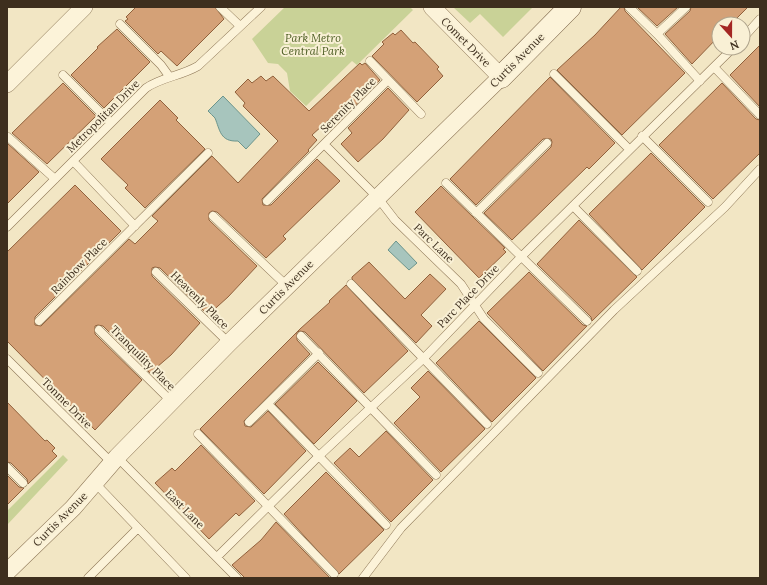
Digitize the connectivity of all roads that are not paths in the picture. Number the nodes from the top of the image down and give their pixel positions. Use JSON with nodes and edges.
{"nodes":[{"id":1,"x":84,"y":7,"type":"edge"},
{"id":2,"x":220,"y":7,"type":"edge"},
{"id":3,"x":261,"y":7,"type":"edge"},
{"id":4,"x":432,"y":7,"type":"edge"},
{"id":5,"x":570,"y":7,"type":"edge"},
{"id":6,"x":629,"y":7,"type":"edge"},
{"id":7,"x":686,"y":7,"type":"edge"},
{"id":8,"x":760,"y":20,"type":"edge"},
{"id":9,"x":120,"y":24,"type":"dead end"},
{"id":10,"x":240,"y":26,"type":"junction"},
{"id":11,"x":751,"y":30,"type":"edge"},
{"id":12,"x":657,"y":34,"type":"junction"},
{"id":13,"x":725,"y":56,"type":"edge"},
{"id":14,"x":370,"y":61,"type":"dead end"},
{"id":15,"x":714,"y":67,"type":"junction"},
{"id":16,"x":554,"y":74,"type":"dead end"},
{"id":17,"x":63,"y":75,"type":"dead end"},
{"id":18,"x":169,"y":76,"type":"junction"},
{"id":19,"x":501,"y":77,"type":"junction"},
{"id":20,"x":388,"y":80,"type":"junction"},
{"id":21,"x":700,"y":81,"type":"junction"},
{"id":22,"x":7,"y":84,"type":"edge"},
{"id":23,"x":420,"y":114,"type":"dead end"},
{"id":24,"x":760,"y":115,"type":"edge"},
{"id":25,"x":111,"y":123,"type":"junction"},
{"id":26,"x":642,"y":136,"type":"junction"},
{"id":27,"x":8,"y":137,"type":"dead end"},
{"id":28,"x":547,"y":143,"type":"dead end"},
{"id":29,"x":324,"y":144,"type":"junction"},
{"id":30,"x":629,"y":149,"type":"junction"},
{"id":31,"x":208,"y":153,"type":"dead end"},
{"id":32,"x":73,"y":161,"type":"junction"},
{"id":33,"x":760,"y":169,"type":"edge"},
{"id":34,"x":55,"y":179,"type":"junction"},
{"id":35,"x":446,"y":183,"type":"dead end"},
{"id":36,"x":378,"y":198,"type":"junction"},
{"id":37,"x":267,"y":201,"type":"dead end"},
{"id":38,"x":708,"y":202,"type":"dead end"},
{"id":39,"x":573,"y":206,"type":"junction"},
{"id":40,"x":476,"y":213,"type":"junction"},
{"id":41,"x":213,"y":216,"type":"dead end"},
{"id":42,"x":135,"y":226,"type":"junction"},
{"id":43,"x":7,"y":227,"type":"edge"},
{"id":44,"x":521,"y":257,"type":"junction"},
{"id":45,"x":638,"y":271,"type":"dead end"},
{"id":46,"x":156,"y":272,"type":"dead end"},
{"id":47,"x":351,"y":284,"type":"dead end"},
{"id":48,"x":287,"y":286,"type":"junction"},
{"id":49,"x":474,"y":304,"type":"junction"},
{"id":50,"x":39,"y":321,"type":"dead end"},
{"id":51,"x":587,"y":321,"type":"dead end"},
{"id":52,"x":98,"y":330,"type":"dead end"},
{"id":53,"x":301,"y":336,"type":"dead end"},
{"id":54,"x":229,"y":343,"type":"junction"},
{"id":55,"x":319,"y":353,"type":"junction"},
{"id":56,"x":424,"y":358,"type":"junction"},
{"id":57,"x":7,"y":359,"type":"edge"},
{"id":58,"x":538,"y":373,"type":"dead end"},
{"id":59,"x":172,"y":402,"type":"junction"},
{"id":60,"x":268,"y":404,"type":"junction"},
{"id":61,"x":371,"y":409,"type":"junction"},
{"id":62,"x":249,"y":422,"type":"dead end"},
{"id":63,"x":487,"y":424,"type":"dead end"},
{"id":64,"x":198,"y":434,"type":"dead end"},
{"id":65,"x":319,"y":456,"type":"junction"},
{"id":66,"x":115,"y":460,"type":"junction"},
{"id":67,"x":7,"y":467,"type":"edge"},
{"id":68,"x":436,"y":475,"type":"dead end"},
{"id":69,"x":24,"y":483,"type":"dead end"},
{"id":70,"x":96,"y":483,"type":"junction"},
{"id":71,"x":269,"y":506,"type":"junction"},
{"id":72,"x":386,"y":524,"type":"dead end"},
{"id":73,"x":138,"y":528,"type":"junction"},
{"id":74,"x":217,"y":557,"type":"junction"},
{"id":75,"x":7,"y":572,"type":"edge"},
{"id":76,"x":334,"y":574,"type":"dead end"},
{"id":77,"x":88,"y":578,"type":"edge"},
{"id":78,"x":186,"y":578,"type":"edge"},
{"id":79,"x":237,"y":578,"type":"edge"},
{"id":80,"x":364,"y":578,"type":"edge"}],
"edges":[{"from":1,"to":22,"type":"street"},
{"from":2,"to":10,"type":"lane"},
{"from":3,"to":10,"type":"lane","name":"Metropolitan Drive"},
{"from":4,"to":19,"type":"street","name":"Comet Drive"},
{"from":5,"to":19,"type":"street","name":"Curtis Avenue"},
{"from":6,"to":12,"type":"lane"},
{"from":7,"to":12,"type":"lane"},
{"from":8,"to":11,"type":"lane"},
{"from":9,"to":18,"type":"lane"},
{"from":10,"to":18,"type":"lane","name":"Metropolitan Drive"},
{"from":12,"to":21,"type":"lane"},
{"from":13,"to":15,"type":"lane","name":"Parc Place Drive"},
{"from":14,"to":20,"type":"lane","name":"Serenity Place"},
{"from":15,"to":21,"type":"lane","name":"Parc Place Drive"},
{"from":15,"to":24,"type":"lane"},
{"from":16,"to":30,"type":"lane"},
{"from":17,"to":25,"type":"lane"},
{"from":18,"to":25,"type":"lane","name":"Metropolitan Drive"},
{"from":19,"to":36,"type":"street","name":"Curtis Avenue"},
{"from":20,"to":23,"type":"lane","name":"Serenity Place"},
{"from":20,"to":29,"type":"lane","name":"Serenity Place"},
{"from":21,"to":26,"type":"lane","name":"Parc Place Drive"},
{"from":25,"to":32,"type":"lane","name":"Metropolitan Drive"},
{"from":26,"to":30,"type":"lane","name":"Parc Place Drive"},
{"from":26,"to":38,"type":"lane"},
{"from":27,"to":34,"type":"lane"},
{"from":28,"to":40,"type":"lane"},
{"from":29,"to":36,"type":"lane","name":"Serenity Place"},
{"from":29,"to":37,"type":"lane","name":"Serenity Place"},
{"from":30,"to":39,"type":"lane","name":"Parc Place Drive"},
{"from":31,"to":42,"type":"lane","name":"Rainbow Place"},
{"from":32,"to":34,"type":"lane","name":"Metropolitan Drive"},
{"from":32,"to":42,"type":"lane"},
{"from":33,"to":80,"type":"lane"},
{"from":34,"to":43,"type":"lane","name":"Metropolitan Drive"},
{"from":35,"to":40,"type":"lane"},
{"from":36,"to":48,"type":"street","name":"Curtis Avenue"},
{"from":36,"to":49,"type":"lane","name":"Parc Lane"},
{"from":39,"to":44,"type":"lane","name":"Parc Place Drive"},
{"from":39,"to":45,"type":"lane"},
{"from":40,"to":44,"type":"lane"},
{"from":41,"to":48,"type":"lane"},
{"from":42,"to":50,"type":"lane","name":"Rainbow Place"},
{"from":44,"to":49,"type":"lane","name":"Parc Place Drive"},
{"from":44,"to":51,"type":"lane"},
{"from":46,"to":54,"type":"lane","name":"Heavenly Place"},
{"from":47,"to":56,"type":"lane"},
{"from":48,"to":54,"type":"street","name":"Curtis Avenue"},
{"from":49,"to":56,"type":"lane","name":"Parc Place Drive"},
{"from":49,"to":58,"type":"lane","name":"Parc Lane"},
{"from":52,"to":59,"type":"lane","name":"Tranquility Place"},
{"from":53,"to":55,"type":"lane"},
{"from":54,"to":59,"type":"street","name":"Curtis Avenue"},
{"from":55,"to":60,"type":"lane"},
{"from":55,"to":61,"type":"lane"},
{"from":56,"to":61,"type":"lane","name":"Parc Place Drive"},
{"from":56,"to":63,"type":"lane"},
{"from":57,"to":66,"type":"lane","name":"Tonme Drive"},
{"from":59,"to":66,"type":"street","name":"Curtis Avenue"},
{"from":60,"to":62,"type":"lane"},
{"from":60,"to":65,"type":"lane"},
{"from":61,"to":65,"type":"lane","name":"Parc Place Drive"},
{"from":61,"to":68,"type":"lane"},
{"from":64,"to":71,"type":"lane"},
{"from":65,"to":71,"type":"lane","name":"Parc Place Drive"},
{"from":65,"to":72,"type":"lane"},
{"from":66,"to":70,"type":"street","name":"Curtis Avenue"},
{"from":66,"to":74,"type":"lane","name":"East Lane"},
{"from":67,"to":69,"type":"lane"},
{"from":70,"to":73,"type":"lane"},
{"from":70,"to":75,"type":"street","name":"Curtis Avenue"},
{"from":71,"to":74,"type":"lane","name":"Parc Place Drive"},
{"from":71,"to":76,"type":"lane"},
{"from":73,"to":77,"type":"lane"},
{"from":73,"to":78,"type":"lane"},
{"from":74,"to":79,"type":"lane","name":"East Lane"}]}
